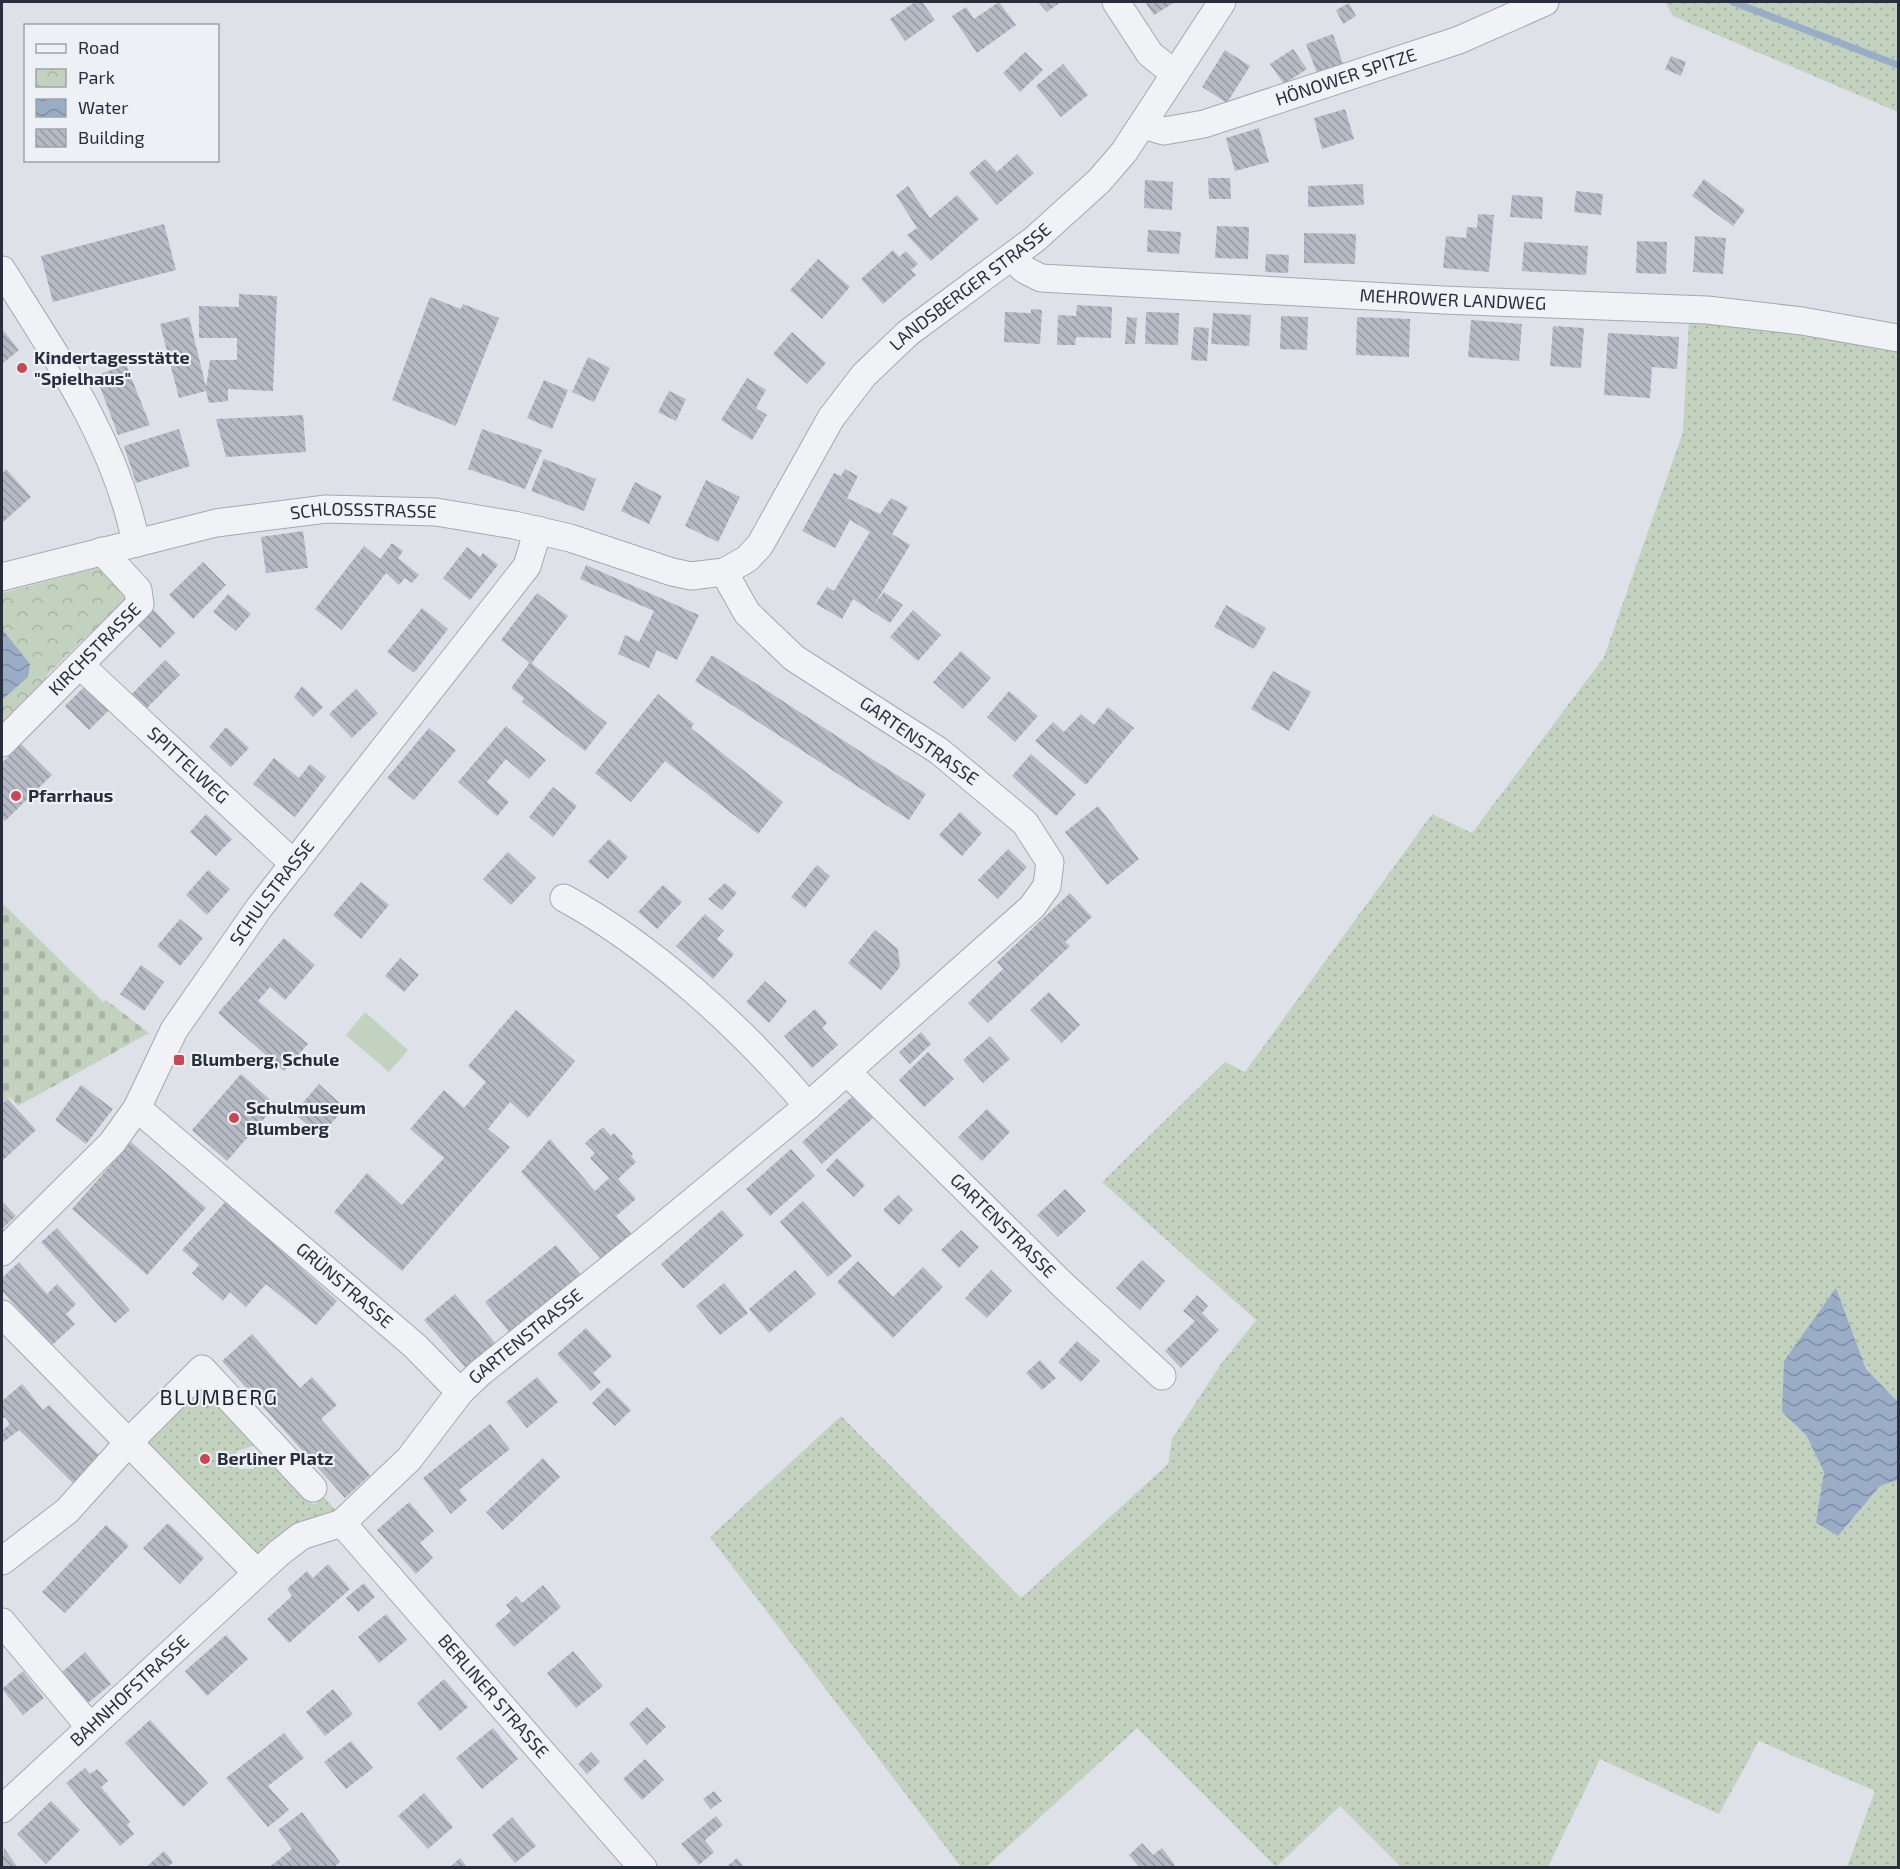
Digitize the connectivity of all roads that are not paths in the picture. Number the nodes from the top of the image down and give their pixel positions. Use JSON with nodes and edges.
{"nodes":[{"id":1,"x":1116,"y":2,"type":"edge"},
{"id":2,"x":1222,"y":2,"type":"edge"},
{"id":3,"x":1545,"y":2,"type":"edge"},
{"id":4,"x":1175,"y":74,"type":"junction"},
{"id":5,"x":1143,"y":124,"type":"junction"},
{"id":6,"x":1012,"y":258,"type":"junction"},
{"id":7,"x":2,"y":270,"type":"edge"},
{"id":8,"x":1899,"y":338,"type":"edge"},
{"id":9,"x":538,"y":530,"type":"junction"},
{"id":10,"x":136,"y":543,"type":"junction"},
{"id":11,"x":102,"y":551,"type":"junction"},
{"id":12,"x":724,"y":572,"type":"junction"},
{"id":13,"x":2,"y":577,"type":"edge"},
{"id":14,"x":81,"y":666,"type":"junction"},
{"id":15,"x":2,"y":743,"type":"edge"},
{"id":16,"x":294,"y":864,"type":"junction"},
{"id":17,"x":564,"y":898,"type":"dead end"},
{"id":18,"x":847,"y":1072,"type":"junction"},
{"id":19,"x":808,"y":1106,"type":"junction"},
{"id":20,"x":137,"y":1108,"type":"junction"},
{"id":21,"x":2,"y":1252,"type":"edge"},
{"id":22,"x":2,"y":1314,"type":"edge"},
{"id":23,"x":1162,"y":1376,"type":"dead end"},
{"id":24,"x":460,"y":1392,"type":"junction"},
{"id":25,"x":129,"y":1442,"type":"junction"},
{"id":26,"x":313,"y":1488,"type":"dead end"},
{"id":27,"x":342,"y":1523,"type":"junction"},
{"id":28,"x":2,"y":1561,"type":"edge"},
{"id":29,"x":257,"y":1572,"type":"junction"},
{"id":30,"x":2,"y":1622,"type":"edge"},
{"id":31,"x":90,"y":1727,"type":"junction"},
{"id":32,"x":2,"y":1809,"type":"edge"},
{"id":33,"x":643,"y":1868,"type":"edge"}],
"edges":[{"from":1,"to":4,"type":"street"},
{"from":2,"to":4,"type":"street","name":"LANDSBERGER STRASSE"},
{"from":3,"to":5,"type":"street","name":"HÖNOWER SPITZE"},
{"from":4,"to":5,"type":"street","name":"LANDSBERGER STRASSE"},
{"from":5,"to":6,"type":"street","name":"LANDSBERGER STRASSE"},
{"from":6,"to":8,"type":"street","name":"MEHROWER LANDWEG"},
{"from":6,"to":12,"type":"street","name":"LANDSBERGER STRASSE"},
{"from":7,"to":10,"type":"street"},
{"from":9,"to":10,"type":"street","name":"SCHLOSSSTRASSE"},
{"from":9,"to":12,"type":"street","name":"SCHLOSSSTRASSE"},
{"from":9,"to":16,"type":"street","name":"SCHULSTRASSE"},
{"from":10,"to":11,"type":"street","name":"SCHLOSSSTRASSE"},
{"from":11,"to":13,"type":"street","name":"SCHLOSSSTRASSE"},
{"from":11,"to":14,"type":"street","name":"KIRCHSTRASSE"},
{"from":12,"to":18,"type":"street","name":"GARTENSTRASSE"},
{"from":14,"to":15,"type":"street","name":"KIRCHSTRASSE"},
{"from":14,"to":16,"type":"street","name":"SPITTELWEG"},
{"from":16,"to":20,"type":"street","name":"SCHULSTRASSE"},
{"from":17,"to":19,"type":"street"},
{"from":18,"to":19,"type":"street","name":"GARTENSTRASSE"},
{"from":18,"to":23,"type":"street","name":"GARTENSTRASSE"},
{"from":19,"to":24,"type":"street","name":"GARTENSTRASSE"},
{"from":20,"to":21,"type":"street","name":"SCHULSTRASSE"},
{"from":20,"to":24,"type":"street","name":"GRÜNSTRASSE"},
{"from":22,"to":25,"type":"street"},
{"from":24,"to":27,"type":"street","name":"GARTENSTRASSE"},
{"from":25,"to":26,"type":"street"},
{"from":25,"to":28,"type":"street"},
{"from":25,"to":29,"type":"street"},
{"from":27,"to":29,"type":"street","name":"GARTENSTRASSE"},
{"from":27,"to":33,"type":"street","name":"BERLINER STRASSE"},
{"from":29,"to":31,"type":"street","name":"BAHNHOFSTRASSE"},
{"from":30,"to":31,"type":"street"},
{"from":31,"to":32,"type":"street","name":"BAHNHOFSTRASSE"}]}
